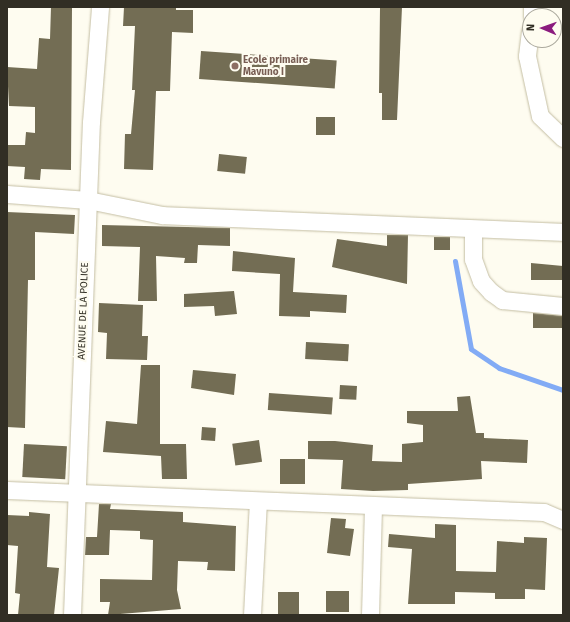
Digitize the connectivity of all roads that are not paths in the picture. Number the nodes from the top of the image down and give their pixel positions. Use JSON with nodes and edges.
{"nodes":[{"id":1,"x":100,"y":7,"type":"edge"},
{"id":2,"x":528,"y":48,"type":"edge"},
{"id":3,"x":563,"y":138,"type":"edge"},
{"id":4,"x":7,"y":194,"type":"edge"},
{"id":5,"x":88,"y":200,"type":"junction"},
{"id":6,"x":473,"y":229,"type":"junction"},
{"id":7,"x":563,"y":232,"type":"edge"},
{"id":8,"x":563,"y":306,"type":"edge"},
{"id":9,"x":7,"y":490,"type":"edge"},
{"id":10,"x":76,"y":493,"type":"junction"},
{"id":11,"x":258,"y":501,"type":"junction"},
{"id":12,"x":373,"y":508,"type":"junction"},
{"id":13,"x":563,"y":520,"type":"edge"},
{"id":14,"x":72,"y":615,"type":"edge"},
{"id":15,"x":252,"y":615,"type":"edge"},
{"id":16,"x":370,"y":615,"type":"edge"}],
"edges":[{"from":1,"to":5,"type":"street","name":"AVENUE DE LA POLICE"},
{"from":2,"to":3,"type":"street"},
{"from":4,"to":5,"type":"street"},
{"from":5,"to":6,"type":"street"},
{"from":5,"to":10,"type":"street","name":"AVENUE DE LA POLICE"},
{"from":6,"to":7,"type":"street"},
{"from":6,"to":8,"type":"street"},
{"from":9,"to":10,"type":"street"},
{"from":10,"to":11,"type":"street"},
{"from":10,"to":14,"type":"street","name":"AVENUE DE LA POLICE"},
{"from":11,"to":12,"type":"street"},
{"from":11,"to":15,"type":"street"},
{"from":12,"to":13,"type":"street"},
{"from":12,"to":16,"type":"street"}]}
